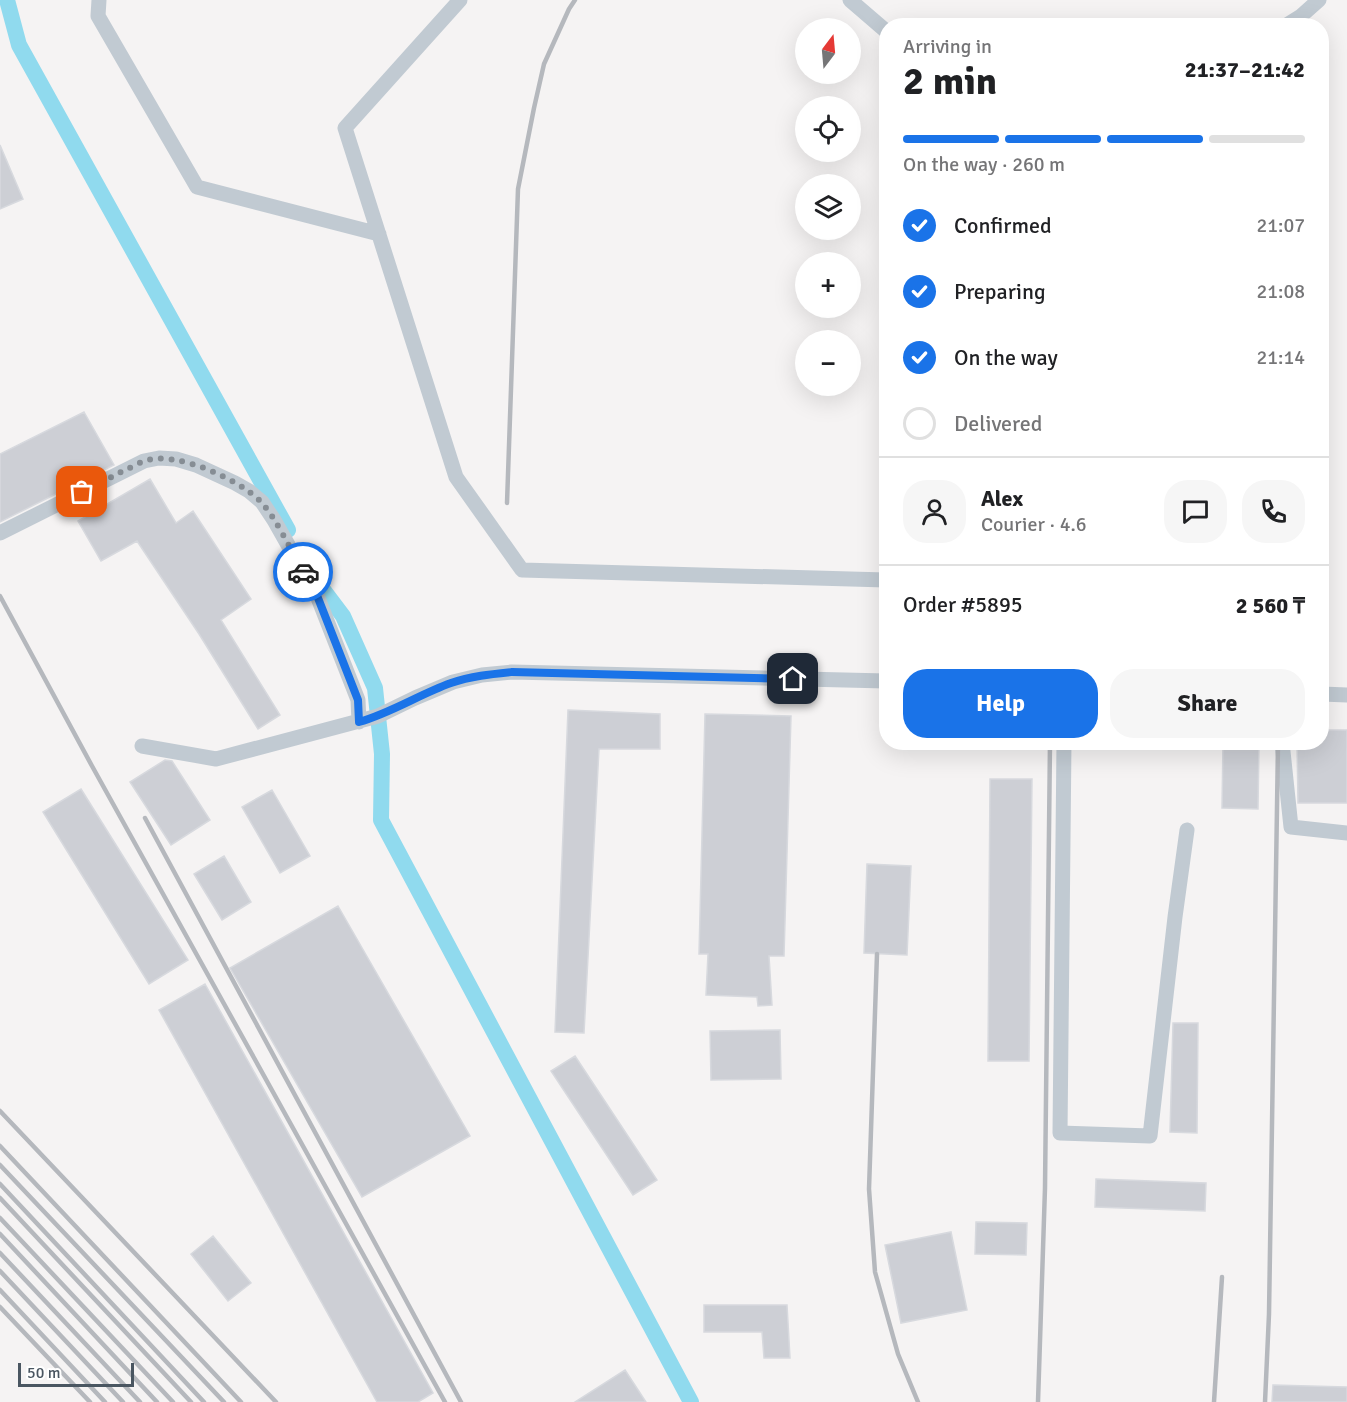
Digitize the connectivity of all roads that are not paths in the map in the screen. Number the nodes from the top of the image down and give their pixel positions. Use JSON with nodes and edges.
{"nodes":[{"id":1,"x":99,"y":0,"type":"edge"},
{"id":2,"x":460,"y":0,"type":"edge"},
{"id":3,"x":850,"y":0,"type":"edge"},
{"id":4,"x":1319,"y":0,"type":"edge"},
{"id":5,"x":1298,"y":18,"type":"edge"},
{"id":6,"x":879,"y":25,"type":"edge"},
{"id":7,"x":379,"y":234,"type":"junction"},
{"id":8,"x":0,"y":533,"type":"edge"},
{"id":9,"x":879,"y":580,"type":"edge"},
{"id":10,"x":879,"y":681,"type":"edge"},
{"id":11,"x":1329,"y":694,"type":"edge"},
{"id":12,"x":1347,"y":695,"type":"edge"},
{"id":13,"x":359,"y":722,"type":"junction"},
{"id":14,"x":142,"y":746,"type":"dead end"},
{"id":15,"x":1064,"y":750,"type":"edge"},
{"id":16,"x":1283,"y":750,"type":"edge"},
{"id":17,"x":1187,"y":830,"type":"dead end"},
{"id":18,"x":1347,"y":833,"type":"edge"}],
"edges":[{"from":1,"to":7,"type":"street"},
{"from":2,"to":7,"type":"street"},
{"from":3,"to":6,"type":"street"},
{"from":4,"to":5,"type":"street"},
{"from":7,"to":9,"type":"street"},
{"from":8,"to":13,"type":"street"},
{"from":10,"to":13,"type":"street"},
{"from":11,"to":12,"type":"street"},
{"from":13,"to":14,"type":"street"},
{"from":15,"to":17,"type":"street"},
{"from":16,"to":18,"type":"street"}]}
